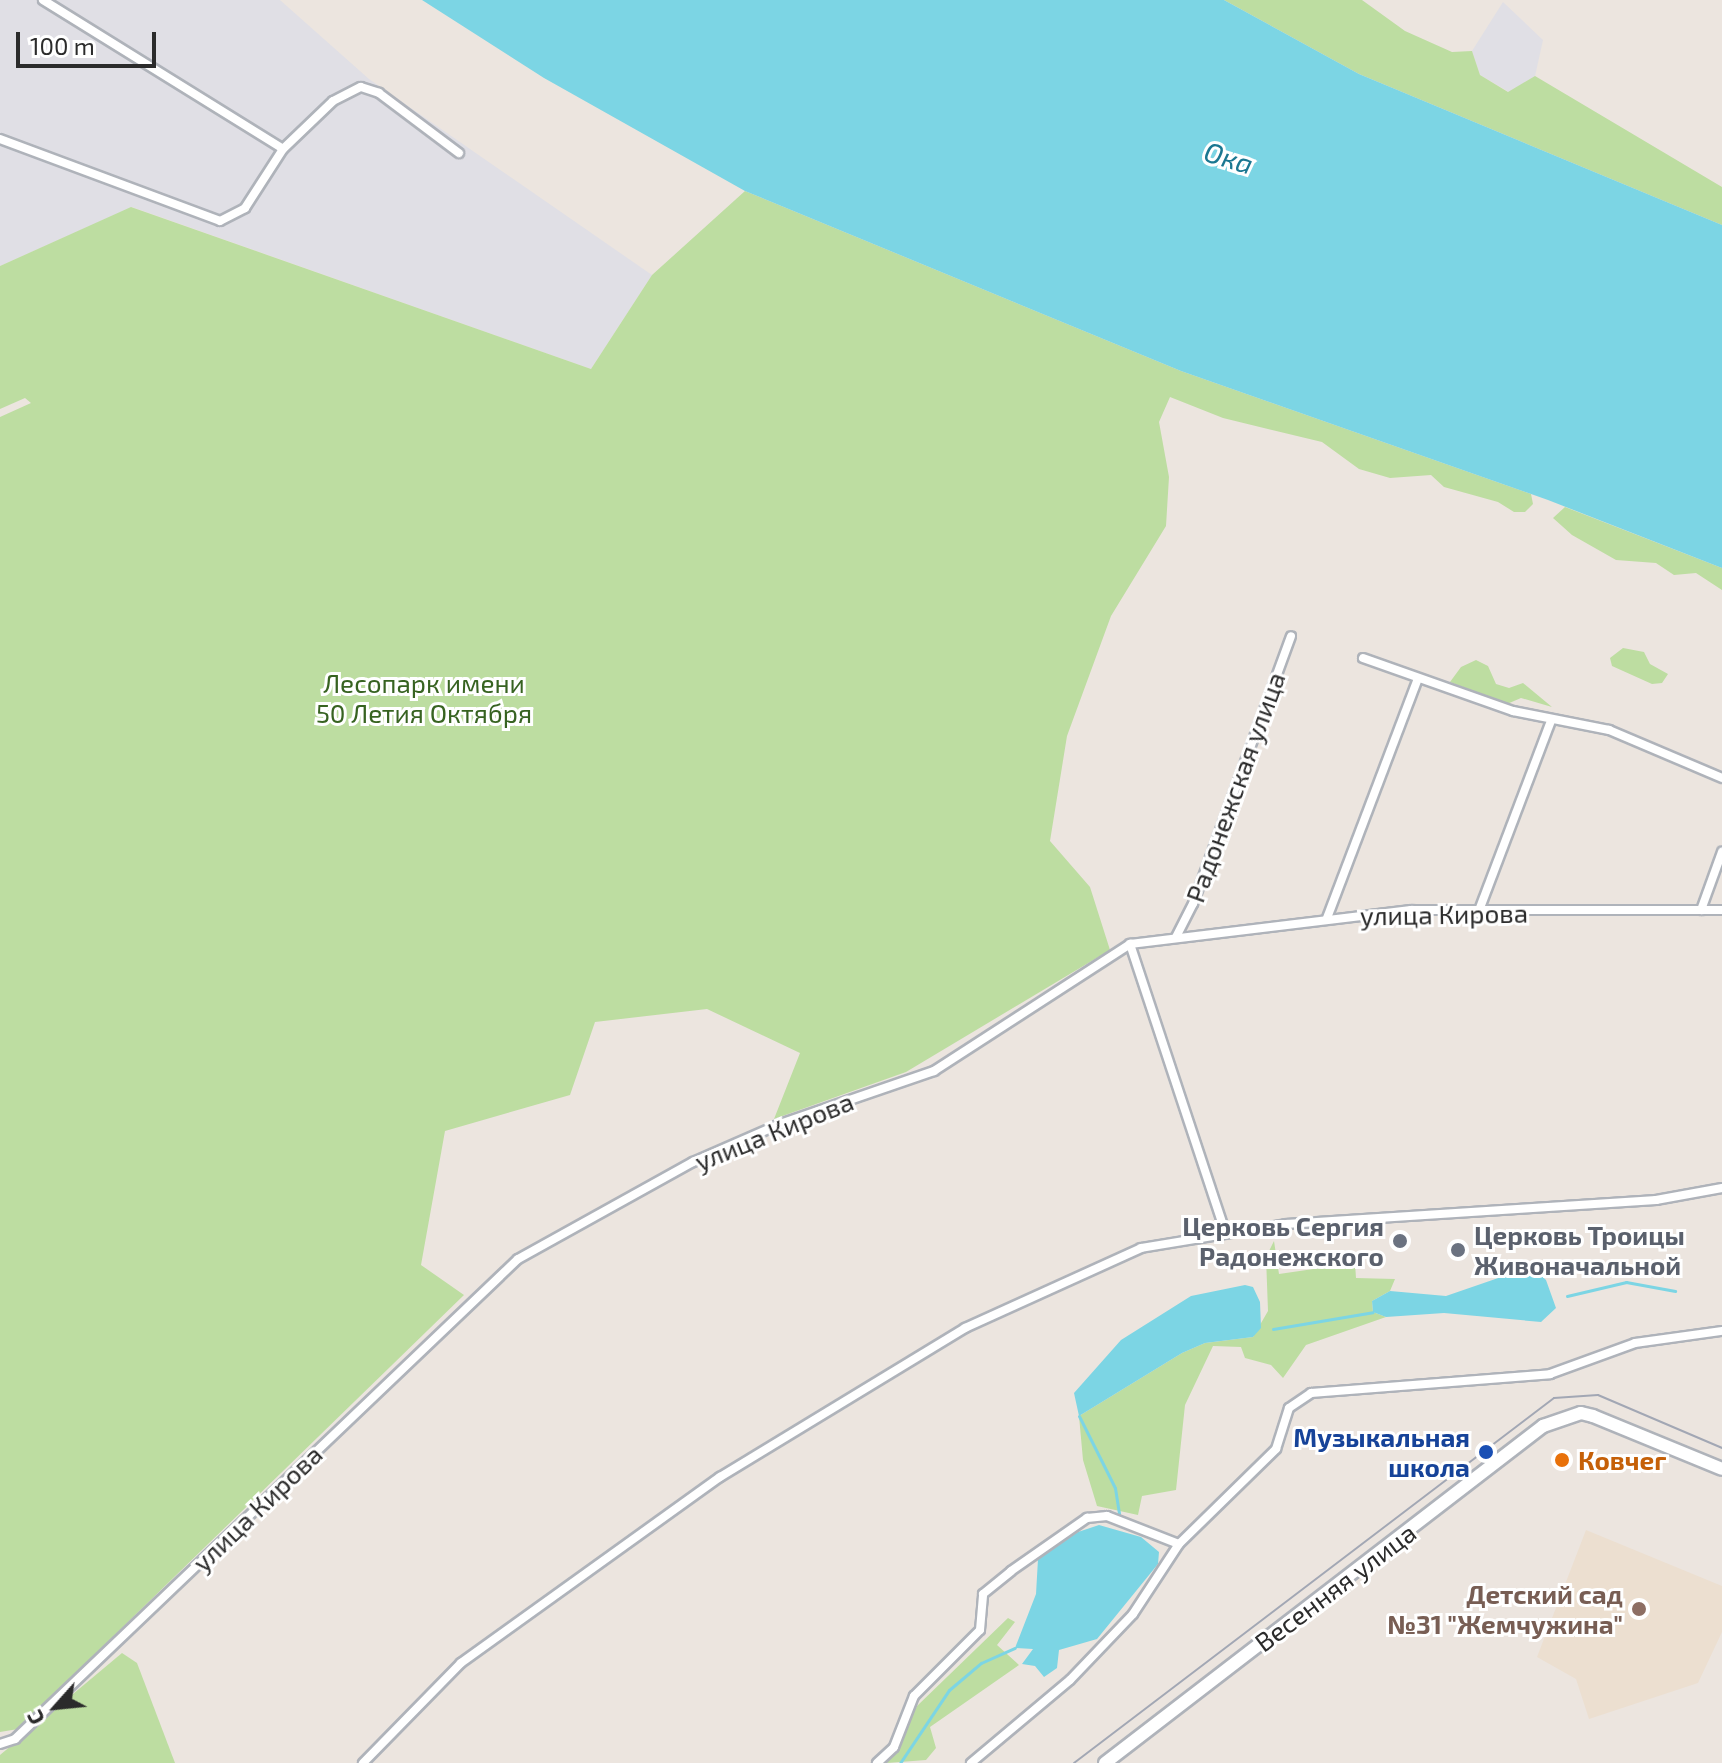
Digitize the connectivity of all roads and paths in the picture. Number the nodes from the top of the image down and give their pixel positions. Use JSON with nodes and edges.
{"nodes":[{"id":1,"x":43,"y":0,"type":"edge"},
{"id":2,"x":0,"y":139,"type":"edge"},
{"id":3,"x":283,"y":149,"type":"junction"},
{"id":4,"x":459,"y":153,"type":"dead end"},
{"id":5,"x":1291,"y":636,"type":"dead end"},
{"id":6,"x":1363,"y":658,"type":"dead end"},
{"id":7,"x":1418,"y":679,"type":"junction"},
{"id":8,"x":1551,"y":721,"type":"junction"},
{"id":9,"x":1722,"y":778,"type":"edge"},
{"id":10,"x":1722,"y":852,"type":"edge"},
{"id":11,"x":1701,"y":910,"type":"junction"},
{"id":12,"x":1721,"y":912,"type":"edge"},
{"id":13,"x":1478,"y":913,"type":"junction"},
{"id":14,"x":1327,"y":918,"type":"junction"},
{"id":15,"x":1176,"y":937,"type":"junction"},
{"id":16,"x":1130,"y":944,"type":"junction"},
{"id":17,"x":1722,"y":1188,"type":"edge"},
{"id":18,"x":1225,"y":1232,"type":"junction"},
{"id":19,"x":1722,"y":1331,"type":"edge"},
{"id":20,"x":1722,"y":1469,"type":"edge"},
{"id":21,"x":1179,"y":1544,"type":"junction"},
{"id":22,"x":0,"y":1744,"type":"edge"},
{"id":23,"x":363,"y":1763,"type":"edge"},
{"id":24,"x":877,"y":1763,"type":"edge"},
{"id":25,"x":971,"y":1763,"type":"edge"},
{"id":26,"x":1105,"y":1763,"type":"edge"}],
"edges":[{"from":1,"to":3,"type":"street"},
{"from":2,"to":3,"type":"street"},
{"from":3,"to":4,"type":"street"},
{"from":5,"to":15,"type":"street","name":"Радонежская улица"},
{"from":6,"to":7,"type":"street"},
{"from":7,"to":8,"type":"street"},
{"from":7,"to":14,"type":"street"},
{"from":8,"to":9,"type":"street"},
{"from":8,"to":13,"type":"street"},
{"from":10,"to":11,"type":"street"},
{"from":11,"to":12,"type":"street","name":"улица Кирова"},
{"from":11,"to":13,"type":"street","name":"улица Кирова"},
{"from":13,"to":14,"type":"street","name":"улица Кирова"},
{"from":14,"to":15,"type":"street","name":"улица Кирова"},
{"from":15,"to":16,"type":"street","name":"улица Кирова"},
{"from":16,"to":18,"type":"street"},
{"from":16,"to":22,"type":"street","name":"улица Кирова"},
{"from":17,"to":18,"type":"street"},
{"from":18,"to":23,"type":"street"},
{"from":19,"to":21,"type":"street"},
{"from":20,"to":26,"type":"main road","name":"Весенняя улица"},
{"from":21,"to":24,"type":"street"},
{"from":21,"to":25,"type":"street"}]}
